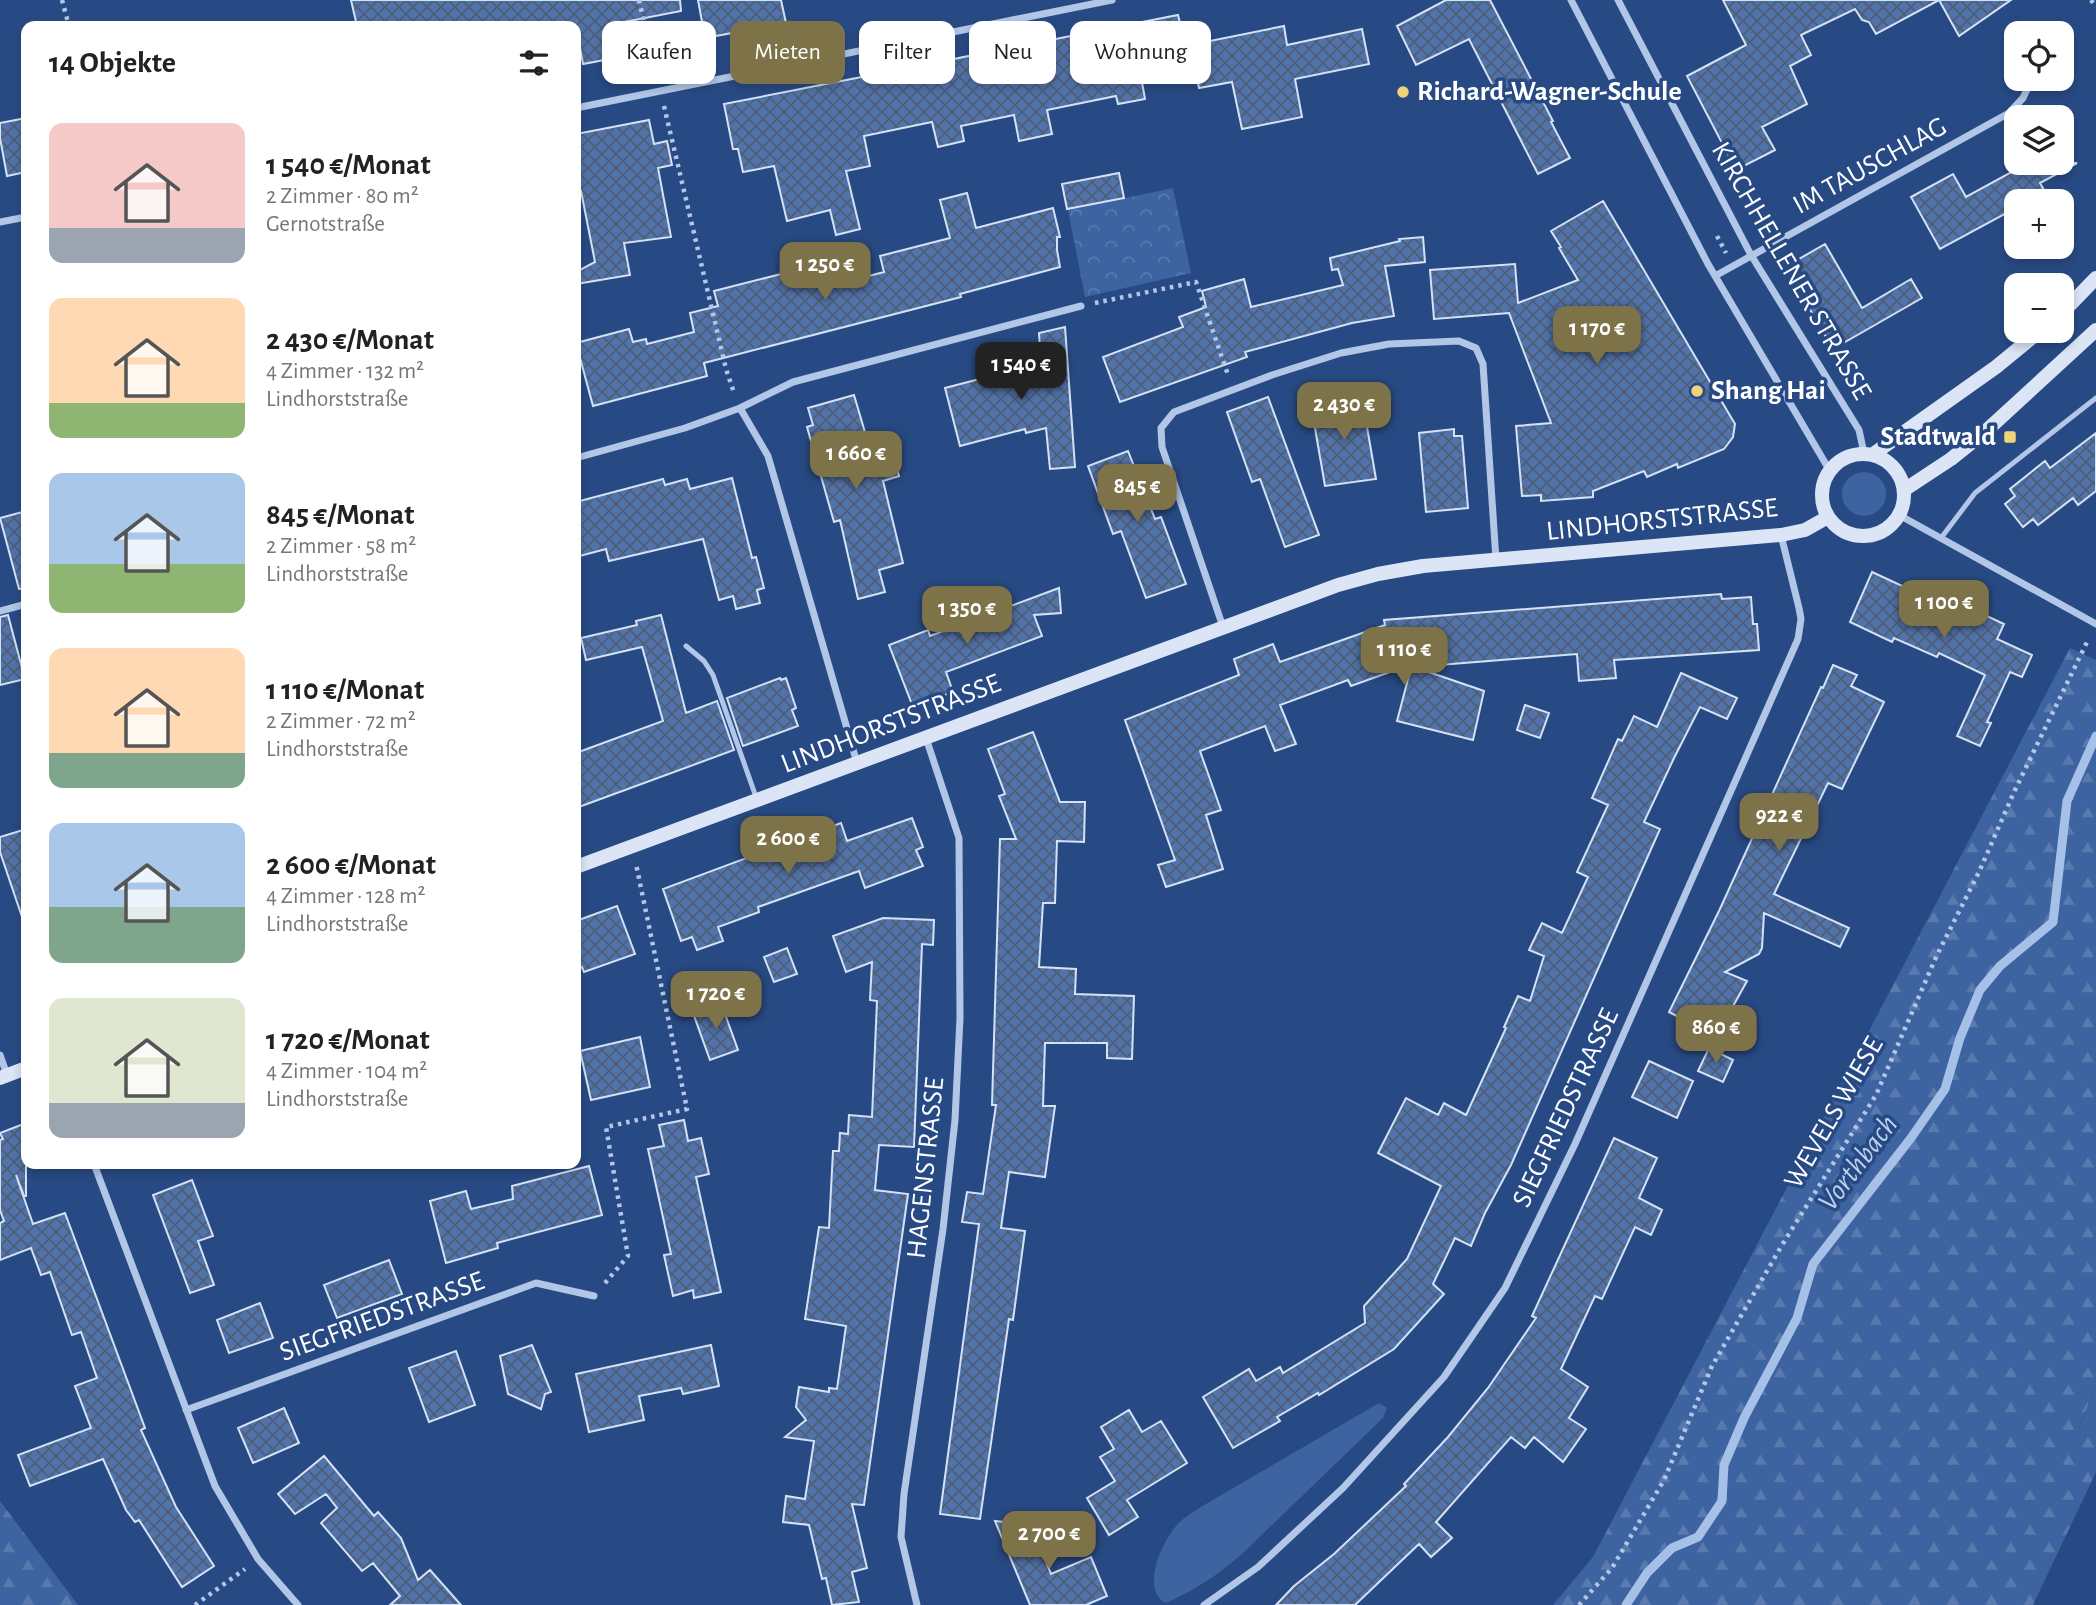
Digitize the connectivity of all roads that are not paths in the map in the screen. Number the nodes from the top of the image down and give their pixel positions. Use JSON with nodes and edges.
{"nodes":[{"id":1,"x":1112,"y":0,"type":"edge"},
{"id":2,"x":1570,"y":0,"type":"edge"},
{"id":3,"x":1618,"y":0,"type":"edge"},
{"id":4,"x":2026,"y":91,"type":"edge"},
{"id":5,"x":581,"y":107,"type":"edge"},
{"id":6,"x":21,"y":218,"type":"edge"},
{"id":7,"x":0,"y":222,"type":"edge"},
{"id":8,"x":1751,"y":255,"type":"junction"},
{"id":9,"x":1715,"y":276,"type":"junction"},
{"id":10,"x":2096,"y":278,"type":"edge"},
{"id":11,"x":2074,"y":301,"type":"edge"},
{"id":12,"x":1081,"y":306,"type":"road end"},
{"id":13,"x":2096,"y":330,"type":"edge"},
{"id":14,"x":2025,"y":343,"type":"edge"},
{"id":15,"x":2096,"y":398,"type":"edge"},
{"id":16,"x":740,"y":408,"type":"junction"},
{"id":17,"x":1868,"y":454,"type":"junction"},
{"id":18,"x":581,"y":457,"type":"edge"},
{"id":19,"x":1830,"y":471,"type":"junction"},
{"id":20,"x":1904,"y":490,"type":"junction"},
{"id":21,"x":1899,"y":515,"type":"junction"},
{"id":22,"x":1828,"y":517,"type":"junction"},
{"id":23,"x":1781,"y":535,"type":"junction"},
{"id":24,"x":1941,"y":538,"type":"junction"},
{"id":25,"x":1496,"y":561,"type":"junction"},
{"id":26,"x":21,"y":605,"type":"edge"},
{"id":27,"x":0,"y":611,"type":"edge"},
{"id":28,"x":2096,"y":624,"type":"edge"},
{"id":29,"x":1223,"y":627,"type":"junction"},
{"id":30,"x":686,"y":646,"type":"dead end"},
{"id":31,"x":926,"y":736,"type":"junction"},
{"id":32,"x":857,"y":763,"type":"junction"},
{"id":33,"x":757,"y":800,"type":"junction"},
{"id":34,"x":581,"y":865,"type":"edge"},
{"id":35,"x":0,"y":1055,"type":"edge"},
{"id":36,"x":21,"y":1070,"type":"edge"},
{"id":37,"x":4,"y":1077,"type":"edge"},
{"id":38,"x":96,"y":1169,"type":"edge"},
{"id":39,"x":594,"y":1296,"type":"road end"},
{"id":40,"x":186,"y":1410,"type":"junction"},
{"id":41,"x":298,"y":1605,"type":"edge"},
{"id":42,"x":917,"y":1605,"type":"edge"},
{"id":43,"x":1204,"y":1605,"type":"edge"}],
"edges":[{"from":1,"to":5,"type":"street"},
{"from":2,"to":9,"type":"street"},
{"from":3,"to":8,"type":"street","name":"KIRCHHELLENER STRASSE"},
{"from":4,"to":8,"type":"street","name":"IM TAUSCHLAG"},
{"from":6,"to":7,"type":"street"},
{"from":8,"to":9,"type":"street","name":"IM TAUSCHLAG"},
{"from":8,"to":17,"type":"street","name":"KIRCHHELLENER STRASSE"},
{"from":9,"to":19,"type":"street"},
{"from":10,"to":11,"type":"street"},
{"from":12,"to":16,"type":"street"},
{"from":13,"to":20,"type":"street"},
{"from":14,"to":17,"type":"street"},
{"from":15,"to":24,"type":"lane"},
{"from":16,"to":18,"type":"street"},
{"from":16,"to":32,"type":"street"},
{"from":17,"to":19,"type":"street"},
{"from":17,"to":20,"type":"street"},
{"from":19,"to":22,"type":"street"},
{"from":20,"to":21,"type":"street"},
{"from":21,"to":22,"type":"street"},
{"from":21,"to":24,"type":"street"},
{"from":22,"to":23,"type":"street","name":"LINDHORSTSTRASSE"},
{"from":23,"to":25,"type":"street","name":"LINDHORSTSTRASSE"},
{"from":23,"to":43,"type":"street","name":"SIEGFRIEDSTRASSE"},
{"from":24,"to":28,"type":"street"},
{"from":25,"to":29,"type":"street","name":"LINDHORSTSTRASSE"},
{"from":25,"to":29,"type":"street"},
{"from":26,"to":27,"type":"street"},
{"from":29,"to":31,"type":"street","name":"LINDHORSTSTRASSE"},
{"from":30,"to":33,"type":"lane"},
{"from":31,"to":32,"type":"street","name":"LINDHORSTSTRASSE"},
{"from":31,"to":42,"type":"street","name":"HAGENSTRASSE"},
{"from":32,"to":33,"type":"street","name":"LINDHORSTSTRASSE"},
{"from":33,"to":34,"type":"street","name":"LINDHORSTSTRASSE"},
{"from":35,"to":37,"type":"street"},
{"from":36,"to":37,"type":"street"},
{"from":38,"to":40,"type":"street"},
{"from":39,"to":40,"type":"street","name":"SIEGFRIEDSTRASSE"},
{"from":40,"to":41,"type":"street"}]}
